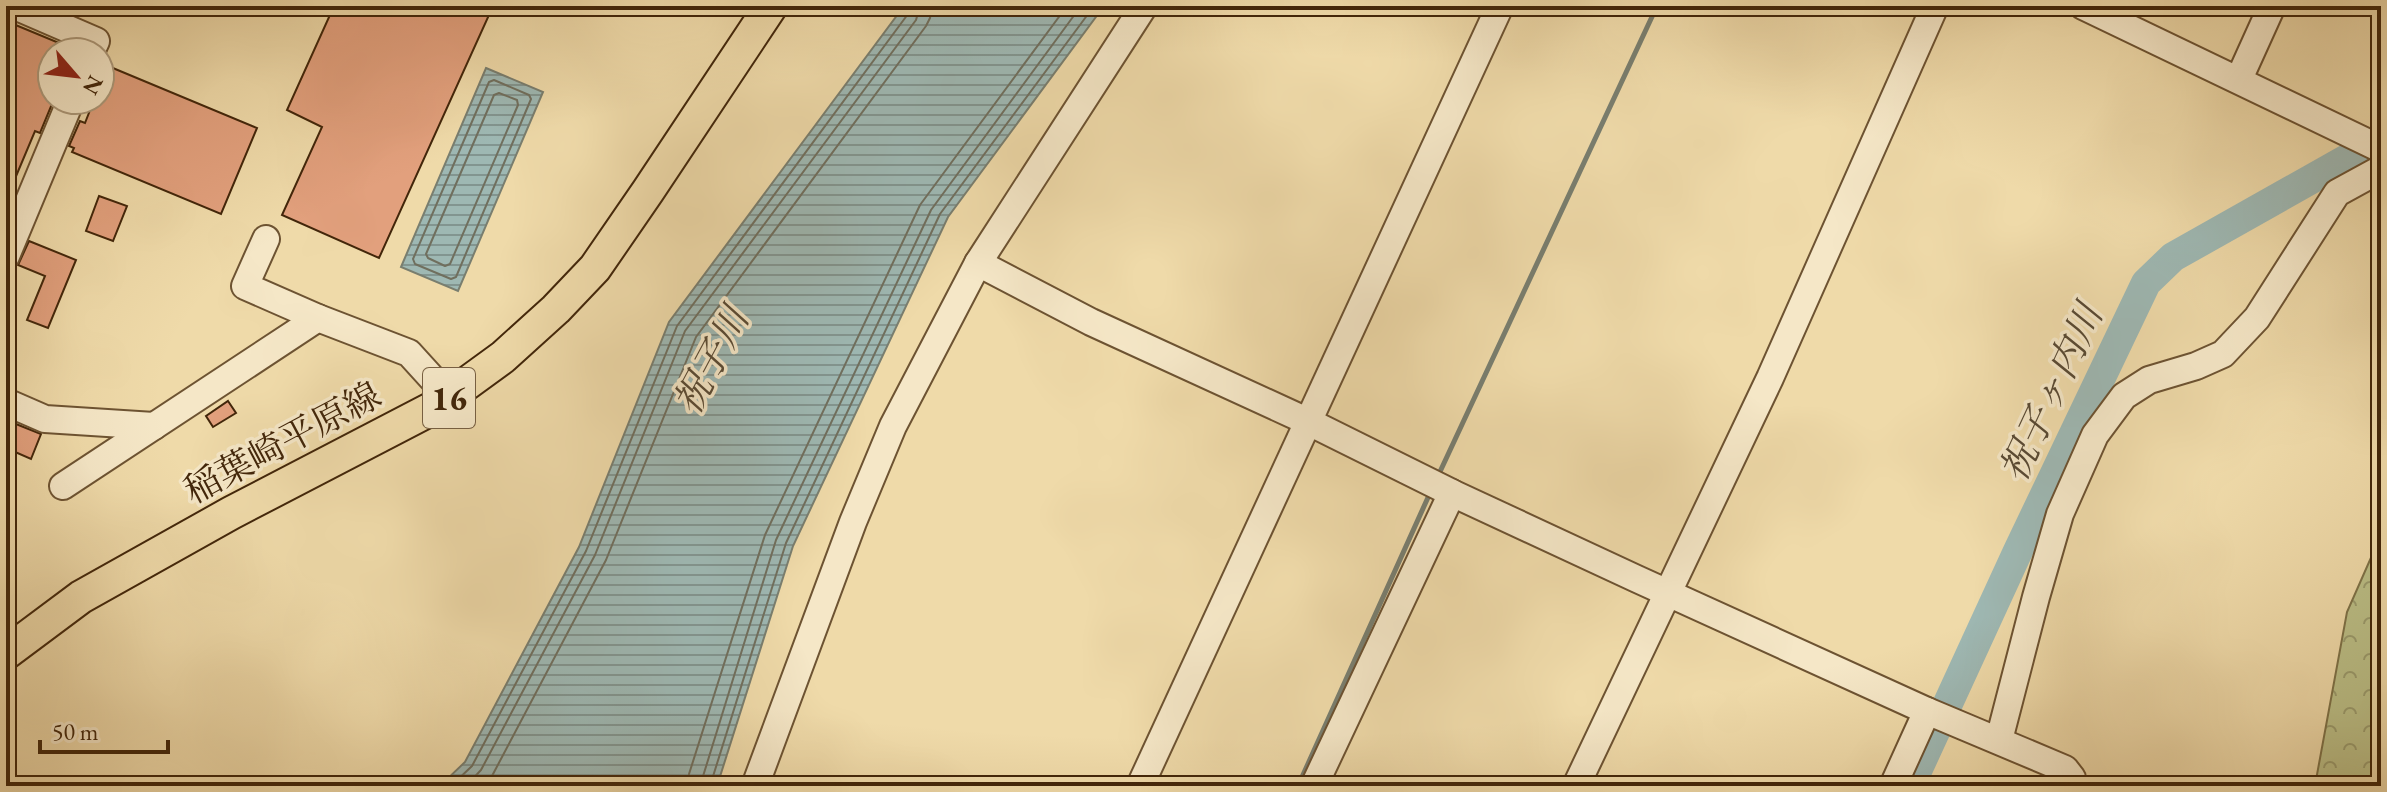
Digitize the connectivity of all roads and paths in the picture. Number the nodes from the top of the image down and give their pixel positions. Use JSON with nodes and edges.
{"nodes":[{"id":1,"x":15,"y":6,"type":"edge"},
{"id":2,"x":771,"y":6,"type":"edge"},
{"id":3,"x":1144,"y":6,"type":"edge"},
{"id":4,"x":1500,"y":6,"type":"edge"},
{"id":5,"x":1935,"y":6,"type":"edge"},
{"id":6,"x":2083,"y":6,"type":"edge"},
{"id":7,"x":2272,"y":6,"type":"edge"},
{"id":8,"x":84,"y":36,"type":"edge"},
{"id":9,"x":2239,"y":79,"type":"junction"},
{"id":10,"x":64,"y":116,"type":"edge"},
{"id":11,"x":2381,"y":149,"type":"edge"},
{"id":12,"x":2381,"y":169,"type":"edge"},
{"id":13,"x":266,"y":239,"type":"dead end"},
{"id":14,"x":6,"y":256,"type":"edge"},
{"id":15,"x":978,"y":263,"type":"junction"},
{"id":16,"x":318,"y":318,"type":"junction"},
{"id":17,"x":449,"y":397,"type":"junction"},
{"id":18,"x":6,"y":402,"type":"edge"},
{"id":19,"x":1309,"y":422,"type":"junction"},
{"id":20,"x":154,"y":426,"type":"junction"},
{"id":21,"x":63,"y":486,"type":"dead end"},
{"id":22,"x":1441,"y":487,"type":"junction"},
{"id":23,"x":1667,"y":591,"type":"junction"},
{"id":24,"x":6,"y":653,"type":"edge"},
{"id":25,"x":1937,"y":715,"type":"junction"},
{"id":26,"x":1999,"y":740,"type":"junction"},
{"id":27,"x":755,"y":786,"type":"edge"},
{"id":28,"x":1140,"y":786,"type":"edge"},
{"id":29,"x":1314,"y":786,"type":"edge"},
{"id":30,"x":1576,"y":786,"type":"edge"},
{"id":31,"x":1893,"y":786,"type":"edge"},
{"id":32,"x":2072,"y":786,"type":"edge"}],
"edges":[{"from":1,"to":8,"type":"street"},
{"from":2,"to":17,"type":"main road","name":"稲葉崎平原線","number":"16"},
{"from":3,"to":15,"type":"street"},
{"from":4,"to":19,"type":"street"},
{"from":5,"to":23,"type":"street"},
{"from":6,"to":9,"type":"street"},
{"from":7,"to":9,"type":"street"},
{"from":9,"to":11,"type":"street"},
{"from":10,"to":14,"type":"street"},
{"from":12,"to":26,"type":"street"},
{"from":13,"to":16,"type":"street"},
{"from":15,"to":19,"type":"street"},
{"from":15,"to":27,"type":"street"},
{"from":16,"to":17,"type":"street"},
{"from":16,"to":20,"type":"street"},
{"from":17,"to":24,"type":"main road","name":"稲葉崎平原線","number":"16"},
{"from":18,"to":20,"type":"street"},
{"from":19,"to":22,"type":"street"},
{"from":19,"to":28,"type":"street"},
{"from":20,"to":21,"type":"street"},
{"from":22,"to":23,"type":"street"},
{"from":22,"to":29,"type":"street"},
{"from":23,"to":25,"type":"street"},
{"from":23,"to":30,"type":"street"},
{"from":25,"to":26,"type":"street"},
{"from":25,"to":31,"type":"street"},
{"from":26,"to":32,"type":"street"}]}
